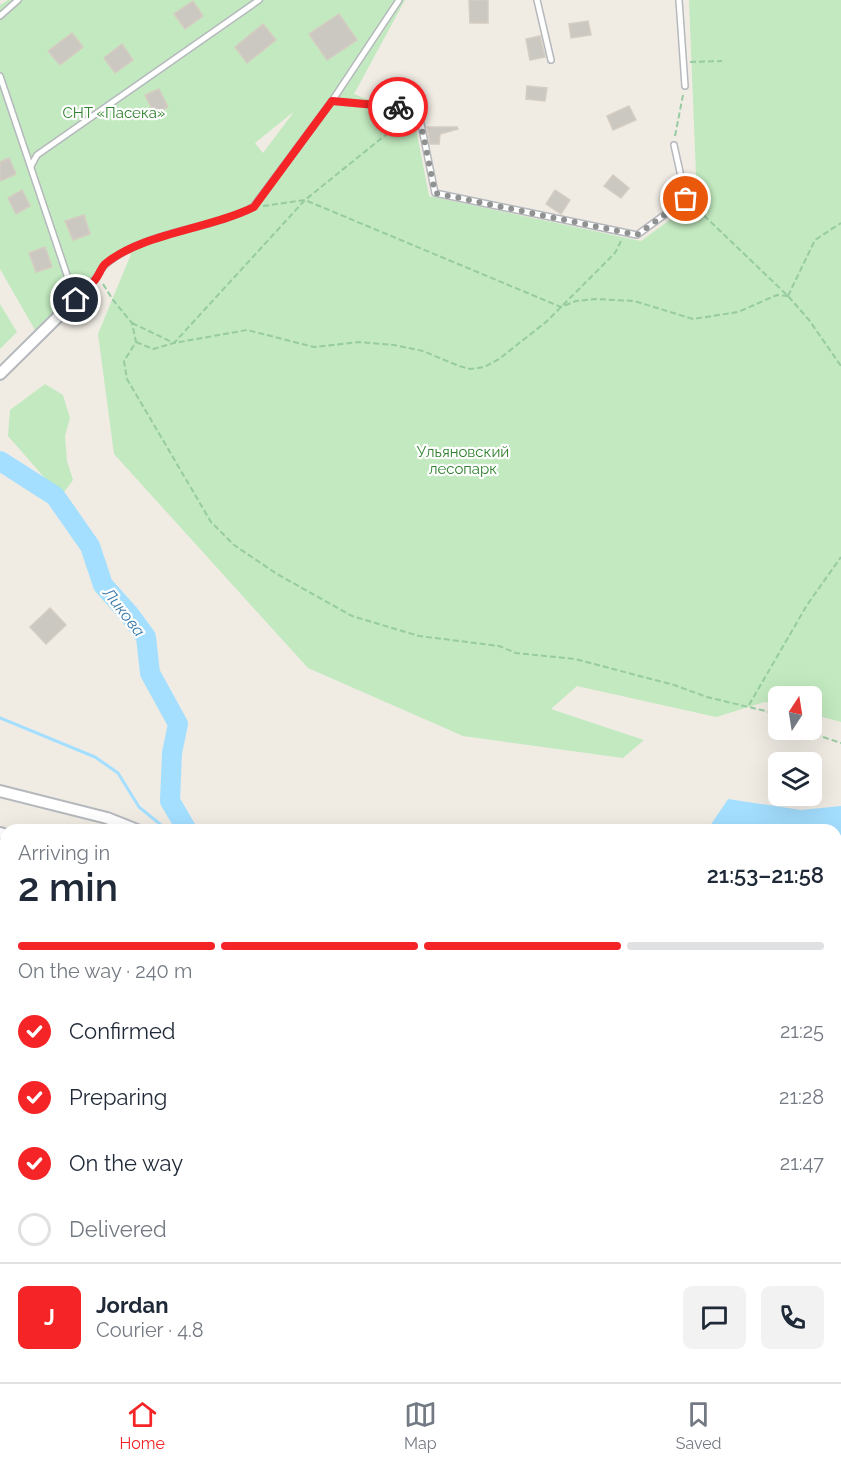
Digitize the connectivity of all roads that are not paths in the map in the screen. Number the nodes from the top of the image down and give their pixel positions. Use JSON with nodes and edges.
{"nodes":[{"id":1,"x":18,"y":0,"type":"edge"},
{"id":2,"x":259,"y":0,"type":"edge"},
{"id":3,"x":399,"y":0,"type":"edge"},
{"id":4,"x":537,"y":0,"type":"edge"},
{"id":5,"x":679,"y":0,"type":"edge"},
{"id":6,"x":0,"y":16,"type":"edge"},
{"id":7,"x":551,"y":60,"type":"dead end"},
{"id":8,"x":0,"y":76,"type":"edge"},
{"id":9,"x":685,"y":86,"type":"road end"},
{"id":10,"x":332,"y":101,"type":"junction"},
{"id":11,"x":674,"y":145,"type":"road end"},
{"id":12,"x":31,"y":166,"type":"junction"},
{"id":13,"x":77,"y":298,"type":"junction"},
{"id":14,"x":0,"y":374,"type":"edge"},
{"id":15,"x":0,"y":791,"type":"edge"},
{"id":16,"x":122,"y":824,"type":"edge"}],
"edges":[{"from":1,"to":6,"type":"lane"},
{"from":2,"to":12,"type":"lane"},
{"from":3,"to":10,"type":"lane"},
{"from":4,"to":7,"type":"lane"},
{"from":5,"to":9,"type":"lane"},
{"from":8,"to":12,"type":"lane"},
{"from":10,"to":11,"type":"lane"},
{"from":10,"to":13,"type":"lane"},
{"from":12,"to":13,"type":"lane"},
{"from":13,"to":14,"type":"street"},
{"from":15,"to":16,"type":"street"}]}
